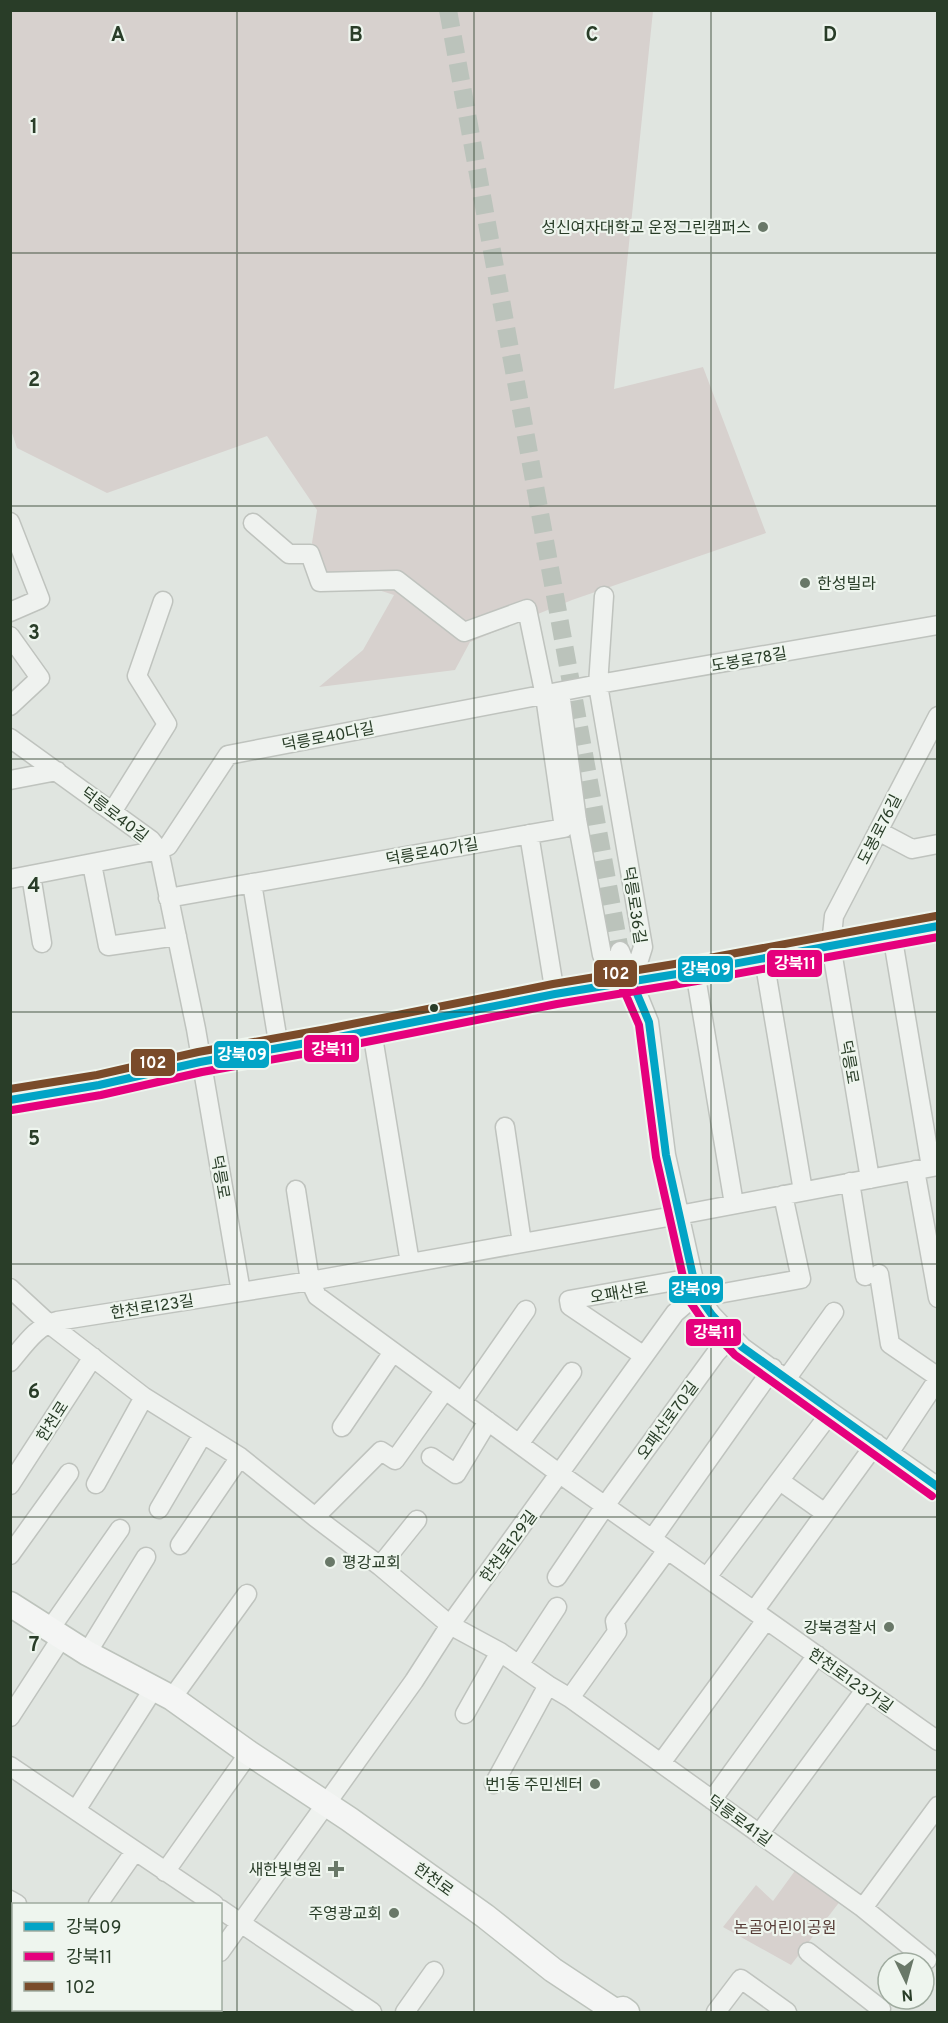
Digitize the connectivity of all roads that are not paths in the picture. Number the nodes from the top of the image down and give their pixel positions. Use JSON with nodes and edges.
{"nodes":[{"id":1,"x":10,"y":522,"type":"edge"},
{"id":2,"x":254,"y":523,"type":"dead end"},
{"id":3,"x":19,"y":567,"type":"edge"},
{"id":4,"x":604,"y":596,"type":"dead end"},
{"id":5,"x":163,"y":601,"type":"dead end"},
{"id":6,"x":10,"y":612,"type":"edge"},
{"id":7,"x":938,"y":625,"type":"edge"},
{"id":8,"x":10,"y":636,"type":"edge"},
{"id":9,"x":598,"y":685,"type":"junction"},
{"id":10,"x":553,"y":694,"type":"junction"},
{"id":11,"x":10,"y":706,"type":"edge"},
{"id":12,"x":938,"y":716,"type":"edge"},
{"id":13,"x":10,"y":738,"type":"edge"},
{"id":14,"x":57,"y":771,"type":"junction"},
{"id":15,"x":10,"y":780,"type":"edge"},
{"id":16,"x":112,"y":812,"type":"junction"},
{"id":17,"x":878,"y":831,"type":"junction"},
{"id":18,"x":529,"y":834,"type":"junction"},
{"id":19,"x":938,"y":844,"type":"edge"},
{"id":20,"x":159,"y":850,"type":"junction"},
{"id":21,"x":92,"y":864,"type":"junction"},
{"id":22,"x":31,"y":875,"type":"junction"},
{"id":23,"x":10,"y":879,"type":"edge"},
{"id":24,"x":252,"y":883,"type":"junction"},
{"id":25,"x":168,"y":897,"type":"junction"},
{"id":26,"x":938,"y":926,"type":"edge"},
{"id":27,"x":892,"y":934,"type":"junction"},
{"id":28,"x":177,"y":936,"type":"junction"},
{"id":29,"x":42,"y":943,"type":"dead end"},
{"id":30,"x":831,"y":945,"type":"junction"},
{"id":31,"x":620,"y":951,"type":"tunnel mouth"},
{"id":32,"x":764,"y":959,"type":"junction"},
{"id":33,"x":695,"y":971,"type":"junction"},
{"id":34,"x":632,"y":982,"type":"junction"},
{"id":35,"x":555,"y":994,"type":"junction"},
{"id":36,"x":372,"y":1031,"type":"junction"},
{"id":37,"x":279,"y":1048,"type":"junction"},
{"id":38,"x":200,"y":1062,"type":"junction"},
{"id":39,"x":10,"y":1100,"type":"edge"},
{"id":40,"x":505,"y":1127,"type":"dead end"},
{"id":41,"x":928,"y":1167,"type":"edge"},
{"id":42,"x":870,"y":1179,"type":"junction"},
{"id":43,"x":850,"y":1182,"type":"junction"},
{"id":44,"x":296,"y":1190,"type":"dead end"},
{"id":45,"x":803,"y":1191,"type":"junction"},
{"id":46,"x":783,"y":1195,"type":"junction"},
{"id":47,"x":734,"y":1204,"type":"junction"},
{"id":48,"x":679,"y":1215,"type":"junction"},
{"id":49,"x":522,"y":1243,"type":"junction"},
{"id":50,"x":410,"y":1263,"type":"junction"},
{"id":51,"x":310,"y":1281,"type":"junction"},
{"id":52,"x":695,"y":1286,"type":"junction"},
{"id":53,"x":10,"y":1288,"type":"edge"},
{"id":54,"x":241,"y":1292,"type":"junction"},
{"id":55,"x":938,"y":1298,"type":"edge"},
{"id":56,"x":526,"y":1310,"type":"dead end"},
{"id":57,"x":834,"y":1312,"type":"dead end"},
{"id":58,"x":48,"y":1323,"type":"junction"},
{"id":59,"x":732,"y":1336,"type":"junction"},
{"id":60,"x":393,"y":1352,"type":"junction"},
{"id":61,"x":644,"y":1356,"type":"junction"},
{"id":62,"x":93,"y":1357,"type":"junction"},
{"id":63,"x":10,"y":1362,"type":"edge"},
{"id":64,"x":572,"y":1372,"type":"dead end"},
{"id":65,"x":780,"y":1373,"type":"junction"},
{"id":66,"x":938,"y":1378,"type":"edge"},
{"id":67,"x":446,"y":1390,"type":"junction"},
{"id":68,"x":144,"y":1397,"type":"junction"},
{"id":69,"x":462,"y":1402,"type":"junction"},
{"id":70,"x":831,"y":1413,"type":"junction"},
{"id":71,"x":488,"y":1421,"type":"junction"},
{"id":72,"x":342,"y":1427,"type":"dead end"},
{"id":73,"x":203,"y":1434,"type":"junction"},
{"id":74,"x":519,"y":1444,"type":"junction"},
{"id":75,"x":882,"y":1448,"type":"junction"},
{"id":76,"x":240,"y":1456,"type":"junction"},
{"id":77,"x":431,"y":1457,"type":"dead end"},
{"id":78,"x":69,"y":1473,"type":"dead end"},
{"id":79,"x":560,"y":1474,"type":"junction"},
{"id":80,"x":780,"y":1481,"type":"junction"},
{"id":81,"x":96,"y":1484,"type":"dead end"},
{"id":82,"x":10,"y":1485,"type":"edge"},
{"id":83,"x":938,"y":1487,"type":"edge"},
{"id":84,"x":607,"y":1507,"type":"junction"},
{"id":85,"x":159,"y":1509,"type":"dead end"},
{"id":86,"x":825,"y":1513,"type":"junction"},
{"id":87,"x":315,"y":1517,"type":"junction"},
{"id":88,"x":417,"y":1520,"type":"dead end"},
{"id":89,"x":120,"y":1529,"type":"dead end"},
{"id":90,"x":652,"y":1539,"type":"junction"},
{"id":91,"x":180,"y":1545,"type":"dead end"},
{"id":92,"x":668,"y":1550,"type":"junction"},
{"id":93,"x":10,"y":1555,"type":"edge"},
{"id":94,"x":146,"y":1557,"type":"dead end"},
{"id":95,"x":380,"y":1566,"type":"junction"},
{"id":96,"x":557,"y":1577,"type":"dead end"},
{"id":97,"x":707,"y":1577,"type":"junction"},
{"id":98,"x":246,"y":1594,"type":"dead end"},
{"id":99,"x":10,"y":1604,"type":"edge"},
{"id":100,"x":557,"y":1607,"type":"dead end"},
{"id":101,"x":760,"y":1616,"type":"junction"},
{"id":102,"x":450,"y":1625,"type":"junction"},
{"id":103,"x":56,"y":1633,"type":"junction"},
{"id":104,"x":87,"y":1653,"type":"junction"},
{"id":105,"x":500,"y":1653,"type":"junction"},
{"id":106,"x":816,"y":1655,"type":"junction"},
{"id":107,"x":519,"y":1665,"type":"junction"},
{"id":108,"x":548,"y":1685,"type":"junction"},
{"id":109,"x":865,"y":1689,"type":"junction"},
{"id":110,"x":163,"y":1693,"type":"junction"},
{"id":111,"x":570,"y":1698,"type":"junction"},
{"id":112,"x":465,"y":1714,"type":"dead end"},
{"id":113,"x":10,"y":1717,"type":"edge"},
{"id":114,"x":938,"y":1741,"type":"edge"},
{"id":115,"x":249,"y":1753,"type":"junction"},
{"id":116,"x":661,"y":1763,"type":"junction"},
{"id":117,"x":10,"y":1766,"type":"edge"},
{"id":118,"x":494,"y":1784,"type":"dead end"},
{"id":119,"x":712,"y":1800,"type":"junction"},
{"id":120,"x":327,"y":1804,"type":"junction"},
{"id":121,"x":938,"y":1806,"type":"edge"},
{"id":122,"x":76,"y":1810,"type":"junction"},
{"id":123,"x":759,"y":1834,"type":"junction"},
{"id":124,"x":135,"y":1851,"type":"junction"},
{"id":125,"x":165,"y":1872,"type":"junction"},
{"id":126,"x":99,"y":1903,"type":"edge"},
{"id":127,"x":211,"y":1903,"type":"edge"},
{"id":128,"x":863,"y":1908,"type":"junction"},
{"id":129,"x":222,"y":1910,"type":"edge"},
{"id":130,"x":240,"y":1923,"type":"junction"},
{"id":131,"x":222,"y":1949,"type":"edge"},
{"id":132,"x":921,"y":1951,"type":"edge"},
{"id":133,"x":808,"y":1952,"type":"dead end"},
{"id":134,"x":434,"y":1971,"type":"dead end"},
{"id":135,"x":876,"y":2002,"type":"edge"},
{"id":136,"x":365,"y":2011,"type":"edge"},
{"id":137,"x":619,"y":2012,"type":"edge"},
{"id":138,"x":405,"y":2013,"type":"edge"},
{"id":139,"x":716,"y":2013,"type":"edge"},
{"id":140,"x":787,"y":2013,"type":"edge"}],
"edges":[{"from":1,"to":3,"type":"street"},
{"from":2,"to":10,"type":"street"},
{"from":3,"to":6,"type":"street"},
{"from":4,"to":9,"type":"street","name":"덕릉로36길"},
{"from":5,"to":16,"type":"street"},
{"from":7,"to":9,"type":"street","name":"도봉로78길"},
{"from":8,"to":11,"type":"street"},
{"from":9,"to":10,"type":"street","name":"도봉로78길"},
{"from":9,"to":34,"type":"street","name":"덕릉로36길"},
{"from":10,"to":18,"type":"street","name":"덕릉로40가길"},
{"from":10,"to":20,"type":"street","name":"덕릉로40다길"},
{"from":10,"to":34,"type":"street"},
{"from":12,"to":17,"type":"street","name":"도봉로76길"},
{"from":13,"to":14,"type":"street","name":"덕릉로40길"},
{"from":14,"to":15,"type":"street"},
{"from":14,"to":16,"type":"street","name":"덕릉로40길"},
{"from":16,"to":20,"type":"street","name":"덕릉로40길"},
{"from":17,"to":19,"type":"street"},
{"from":17,"to":30,"type":"street","name":"도봉로76길"},
{"from":18,"to":24,"type":"street","name":"덕릉로40가길"},
{"from":18,"to":35,"type":"street"},
{"from":20,"to":21,"type":"street"},
{"from":20,"to":25,"type":"street","name":"덕릉로40길"},
{"from":21,"to":22,"type":"street"},
{"from":21,"to":28,"type":"street"},
{"from":22,"to":23,"type":"street"},
{"from":22,"to":29,"type":"street"},
{"from":24,"to":25,"type":"street","name":"덕릉로40가길"},
{"from":24,"to":37,"type":"street"},
{"from":25,"to":28,"type":"street","name":"덕릉로40길"},
{"from":26,"to":27,"type":"main road"},
{"from":27,"to":30,"type":"main road"},
{"from":27,"to":41,"type":"street"},
{"from":28,"to":38,"type":"street","name":"덕릉로40길"},
{"from":30,"to":32,"type":"main road"},
{"from":30,"to":42,"type":"street","name":"덕릉로"},
{"from":31,"to":34,"type":"street"},
{"from":32,"to":33,"type":"main road"},
{"from":32,"to":45,"type":"street"},
{"from":33,"to":34,"type":"main road"},
{"from":33,"to":47,"type":"street"},
{"from":34,"to":35,"type":"main road"},
{"from":34,"to":48,"type":"street"},
{"from":35,"to":36,"type":"main road"},
{"from":36,"to":37,"type":"main road"},
{"from":36,"to":50,"type":"street"},
{"from":37,"to":38,"type":"main road"},
{"from":38,"to":39,"type":"main road"},
{"from":38,"to":54,"type":"street","name":"덕릉로"},
{"from":40,"to":49,"type":"street"},
{"from":41,"to":42,"type":"street","name":"한천로123길"},
{"from":41,"to":55,"type":"street"},
{"from":42,"to":43,"type":"street","name":"한천로123길"},
{"from":43,"to":45,"type":"street","name":"한천로123길"},
{"from":43,"to":66,"type":"street"},
{"from":44,"to":51,"type":"street"},
{"from":45,"to":46,"type":"street","name":"한천로123길"},
{"from":46,"to":47,"type":"street","name":"한천로123길"},
{"from":46,"to":52,"type":"street","name":"오패산로"},
{"from":47,"to":48,"type":"street","name":"한천로123길"},
{"from":48,"to":49,"type":"street","name":"한천로123길"},
{"from":48,"to":52,"type":"street"},
{"from":49,"to":50,"type":"street","name":"한천로123길"},
{"from":50,"to":51,"type":"street","name":"한천로123길"},
{"from":51,"to":54,"type":"street","name":"한천로123길"},
{"from":51,"to":60,"type":"street","name":"한천로123가길"},
{"from":52,"to":59,"type":"street"},
{"from":52,"to":61,"type":"street","name":"한천로129길"},
{"from":52,"to":61,"type":"street","name":"오패산로"},
{"from":53,"to":58,"type":"street","name":"덕릉로41길"},
{"from":54,"to":58,"type":"street","name":"한천로123길"},
{"from":56,"to":69,"type":"street"},
{"from":57,"to":65,"type":"street"},
{"from":58,"to":62,"type":"street","name":"덕릉로41길"},
{"from":58,"to":63,"type":"street"},
{"from":59,"to":65,"type":"street"},
{"from":59,"to":84,"type":"street","name":"오패산로70길"},
{"from":60,"to":67,"type":"street","name":"한천로123가길"},
{"from":60,"to":72,"type":"street"},
{"from":61,"to":79,"type":"street","name":"한천로129길"},
{"from":62,"to":68,"type":"street","name":"덕릉로41길"},
{"from":62,"to":82,"type":"street","name":"한천로"},
{"from":64,"to":74,"type":"street"},
{"from":65,"to":70,"type":"street"},
{"from":65,"to":90,"type":"street"},
{"from":66,"to":75,"type":"street"},
{"from":67,"to":69,"type":"street","name":"한천로123가길"},
{"from":67,"to":87,"type":"street"},
{"from":68,"to":73,"type":"street","name":"덕릉로41길"},
{"from":68,"to":81,"type":"street"},
{"from":69,"to":71,"type":"street","name":"한천로123가길"},
{"from":70,"to":75,"type":"street"},
{"from":70,"to":80,"type":"street"},
{"from":71,"to":74,"type":"street","name":"한천로123가길"},
{"from":71,"to":77,"type":"street"},
{"from":73,"to":76,"type":"street","name":"덕릉로41길"},
{"from":73,"to":85,"type":"street"},
{"from":74,"to":79,"type":"street","name":"한천로123가길"},
{"from":75,"to":83,"type":"street"},
{"from":75,"to":86,"type":"street"},
{"from":76,"to":87,"type":"street","name":"덕릉로41길"},
{"from":76,"to":91,"type":"street"},
{"from":78,"to":93,"type":"street"},
{"from":79,"to":84,"type":"street","name":"한천로123가길"},
{"from":79,"to":102,"type":"street","name":"한천로129길"},
{"from":80,"to":86,"type":"street"},
{"from":80,"to":97,"type":"street"},
{"from":84,"to":90,"type":"street","name":"한천로123가길"},
{"from":84,"to":96,"type":"street","name":"오패산로70길"},
{"from":86,"to":101,"type":"street"},
{"from":87,"to":95,"type":"street","name":"덕릉로41길"},
{"from":88,"to":95,"type":"street"},
{"from":89,"to":103,"type":"street"},
{"from":90,"to":92,"type":"street","name":"한천로123가길"},
{"from":92,"to":97,"type":"street","name":"한천로123가길"},
{"from":92,"to":111,"type":"street"},
{"from":94,"to":104,"type":"street"},
{"from":95,"to":102,"type":"street","name":"덕릉로41길"},
{"from":97,"to":101,"type":"street","name":"한천로123가길"},
{"from":98,"to":110,"type":"street"},
{"from":99,"to":103,"type":"main road","name":"한천로"},
{"from":100,"to":107,"type":"street"},
{"from":101,"to":106,"type":"street","name":"한천로123가길"},
{"from":101,"to":116,"type":"street"},
{"from":102,"to":105,"type":"street","name":"덕릉로41길"},
{"from":102,"to":120,"type":"street","name":"한천로129길"},
{"from":103,"to":104,"type":"main road","name":"한천로"},
{"from":103,"to":113,"type":"street"},
{"from":104,"to":110,"type":"main road","name":"한천로"},
{"from":105,"to":107,"type":"street","name":"덕릉로41길"},
{"from":105,"to":112,"type":"street"},
{"from":106,"to":109,"type":"street","name":"한천로123가길"},
{"from":106,"to":119,"type":"street"},
{"from":107,"to":108,"type":"street","name":"덕릉로41길"},
{"from":108,"to":111,"type":"street","name":"덕릉로41길"},
{"from":108,"to":118,"type":"street"},
{"from":109,"to":114,"type":"street","name":"한천로123가길"},
{"from":109,"to":123,"type":"street"},
{"from":110,"to":115,"type":"main road","name":"한천로"},
{"from":110,"to":122,"type":"street"},
{"from":111,"to":116,"type":"street","name":"덕릉로41길"},
{"from":115,"to":120,"type":"main road","name":"한천로"},
{"from":115,"to":125,"type":"street"},
{"from":116,"to":119,"type":"street","name":"덕릉로41길"},
{"from":117,"to":122,"type":"street"},
{"from":119,"to":123,"type":"street","name":"덕릉로41길"},
{"from":120,"to":130,"type":"street","name":"한천로129길"},
{"from":120,"to":137,"type":"main road","name":"한천로"},
{"from":121,"to":128,"type":"street"},
{"from":122,"to":124,"type":"street"},
{"from":123,"to":128,"type":"street","name":"덕릉로41길"},
{"from":124,"to":125,"type":"street"},
{"from":124,"to":126,"type":"street"},
{"from":125,"to":127,"type":"street"},
{"from":128,"to":132,"type":"street","name":"덕릉로41길"},
{"from":129,"to":130,"type":"street"},
{"from":130,"to":131,"type":"street","name":"한천로129길"},
{"from":130,"to":136,"type":"street"},
{"from":133,"to":135,"type":"street"},
{"from":134,"to":138,"type":"street"},
{"from":139,"to":140,"type":"street"}]}
